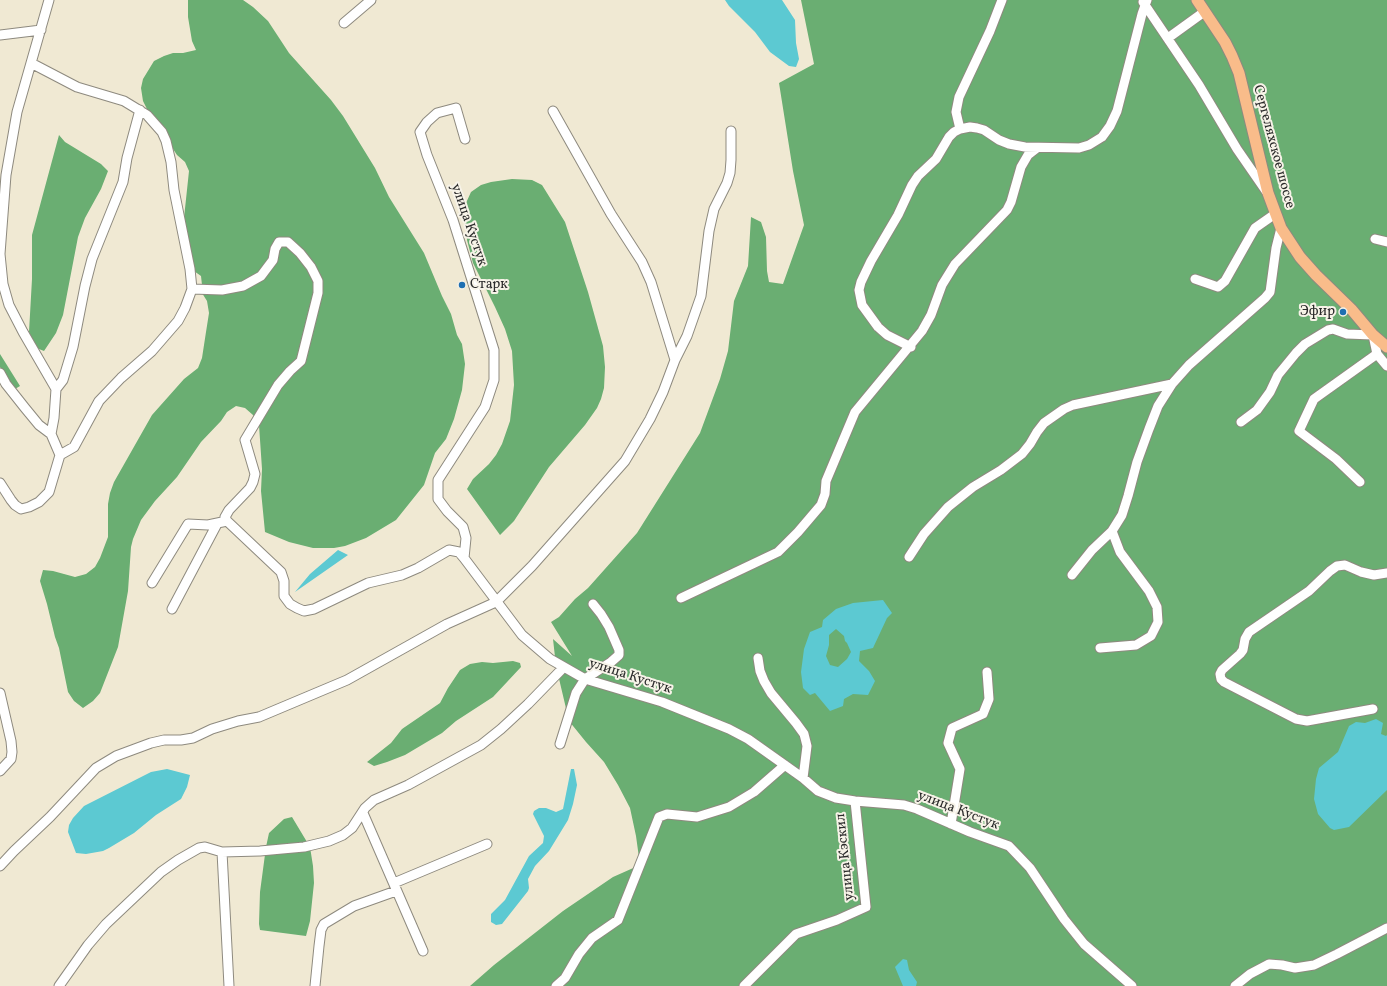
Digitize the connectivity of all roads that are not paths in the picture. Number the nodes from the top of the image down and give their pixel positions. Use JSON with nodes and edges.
{"nodes":[{"id":1,"x":49,"y":0,"type":"edge"},
{"id":2,"x":371,"y":0,"type":"edge"},
{"id":3,"x":1002,"y":0,"type":"edge"},
{"id":4,"x":1197,"y":0,"type":"edge"},
{"id":5,"x":1145,"y":2,"type":"edge"},
{"id":6,"x":1204,"y":12,"type":"junction"},
{"id":7,"x":344,"y":23,"type":"dead end"},
{"id":8,"x":40,"y":30,"type":"junction"},
{"id":9,"x":0,"y":35,"type":"edge"},
{"id":10,"x":1168,"y":38,"type":"junction"},
{"id":11,"x":31,"y":63,"type":"junction"},
{"id":12,"x":140,"y":110,"type":"junction"},
{"id":13,"x":553,"y":110,"type":"dead end"},
{"id":14,"x":960,"y":128,"type":"junction"},
{"id":15,"x":731,"y":131,"type":"dead end"},
{"id":16,"x":465,"y":139,"type":"dead end"},
{"id":17,"x":1036,"y":148,"type":"junction"},
{"id":18,"x":1268,"y":193,"type":"junction"},
{"id":19,"x":1275,"y":214,"type":"junction"},
{"id":20,"x":1281,"y":228,"type":"junction"},
{"id":21,"x":1375,"y":239,"type":"dead end"},
{"id":22,"x":1387,"y":242,"type":"edge"},
{"id":23,"x":1195,"y":279,"type":"dead end"},
{"id":24,"x":192,"y":289,"type":"junction"},
{"id":25,"x":1373,"y":336,"type":"junction"},
{"id":26,"x":910,"y":347,"type":"junction"},
{"id":27,"x":1387,"y":348,"type":"edge"},
{"id":28,"x":1377,"y":354,"type":"junction"},
{"id":29,"x":675,"y":360,"type":"junction"},
{"id":30,"x":1387,"y":366,"type":"edge"},
{"id":31,"x":0,"y":373,"type":"edge"},
{"id":32,"x":1172,"y":384,"type":"junction"},
{"id":33,"x":56,"y":390,"type":"junction"},
{"id":34,"x":1241,"y":422,"type":"dead end"},
{"id":35,"x":51,"y":434,"type":"junction"},
{"id":36,"x":60,"y":455,"type":"junction"},
{"id":37,"x":1360,"y":482,"type":"dead end"},
{"id":38,"x":0,"y":483,"type":"edge"},
{"id":39,"x":227,"y":521,"type":"junction"},
{"id":40,"x":217,"y":524,"type":"junction"},
{"id":41,"x":1112,"y":531,"type":"junction"},
{"id":42,"x":909,"y":557,"type":"dead end"},
{"id":43,"x":464,"y":558,"type":"junction"},
{"id":44,"x":1387,"y":573,"type":"edge"},
{"id":45,"x":1072,"y":576,"type":"dead end"},
{"id":46,"x":152,"y":583,"type":"dead end"},
{"id":47,"x":681,"y":598,"type":"dead end"},
{"id":48,"x":496,"y":602,"type":"junction"},
{"id":49,"x":593,"y":604,"type":"dead end"},
{"id":50,"x":172,"y":609,"type":"dead end"},
{"id":51,"x":1100,"y":648,"type":"dead end"},
{"id":52,"x":758,"y":658,"type":"dead end"},
{"id":53,"x":564,"y":667,"type":"junction"},
{"id":54,"x":987,"y":672,"type":"dead end"},
{"id":55,"x":584,"y":679,"type":"junction"},
{"id":56,"x":0,"y":693,"type":"edge"},
{"id":57,"x":1373,"y":708,"type":"dead end"},
{"id":58,"x":560,"y":744,"type":"dead end"},
{"id":59,"x":785,"y":764,"type":"junction"},
{"id":60,"x":0,"y":771,"type":"edge"},
{"id":61,"x":803,"y":778,"type":"junction"},
{"id":62,"x":855,"y":801,"type":"junction"},
{"id":63,"x":363,"y":813,"type":"junction"},
{"id":64,"x":950,"y":824,"type":"junction"},
{"id":65,"x":487,"y":844,"type":"dead end"},
{"id":66,"x":222,"y":852,"type":"junction"},
{"id":67,"x":0,"y":866,"type":"edge"},
{"id":68,"x":395,"y":887,"type":"junction"},
{"id":69,"x":1387,"y":928,"type":"edge"},
{"id":70,"x":423,"y":951,"type":"dead end"},
{"id":71,"x":59,"y":986,"type":"edge"},
{"id":72,"x":229,"y":986,"type":"edge"},
{"id":73,"x":315,"y":986,"type":"edge"},
{"id":74,"x":556,"y":986,"type":"edge"},
{"id":75,"x":744,"y":986,"type":"edge"},
{"id":76,"x":1132,"y":986,"type":"edge"},
{"id":77,"x":1235,"y":986,"type":"edge"}],
"edges":[{"from":1,"to":8,"type":"street"},
{"from":2,"to":7,"type":"street"},
{"from":3,"to":14,"type":"street"},
{"from":4,"to":6,"type":"main road","name":"Сергеляхское шоссе"},
{"from":5,"to":10,"type":"street"},
{"from":5,"to":17,"type":"street"},
{"from":6,"to":10,"type":"street"},
{"from":6,"to":18,"type":"main road","name":"Сергеляхское шоссе"},
{"from":8,"to":9,"type":"street"},
{"from":8,"to":11,"type":"street"},
{"from":10,"to":18,"type":"street"},
{"from":11,"to":12,"type":"street"},
{"from":11,"to":33,"type":"street"},
{"from":12,"to":24,"type":"street"},
{"from":12,"to":33,"type":"street"},
{"from":13,"to":29,"type":"street"},
{"from":14,"to":17,"type":"street"},
{"from":14,"to":26,"type":"street"},
{"from":15,"to":29,"type":"street"},
{"from":16,"to":43,"type":"street","name":"улица Кустук"},
{"from":17,"to":26,"type":"street"},
{"from":18,"to":19,"type":"main road","name":"Сергеляхское шоссе"},
{"from":19,"to":20,"type":"main road","name":"Сергеляхское шоссе"},
{"from":19,"to":23,"type":"street"},
{"from":20,"to":25,"type":"main road","name":"Сергеляхское шоссе"},
{"from":20,"to":32,"type":"street"},
{"from":21,"to":22,"type":"street"},
{"from":24,"to":36,"type":"street"},
{"from":24,"to":39,"type":"street"},
{"from":25,"to":27,"type":"main road","name":"Сергеляхское шоссе"},
{"from":25,"to":28,"type":"street"},
{"from":25,"to":34,"type":"street"},
{"from":26,"to":47,"type":"street"},
{"from":28,"to":30,"type":"street"},
{"from":28,"to":37,"type":"street"},
{"from":29,"to":48,"type":"street"},
{"from":31,"to":35,"type":"street"},
{"from":32,"to":41,"type":"street"},
{"from":32,"to":42,"type":"street"},
{"from":33,"to":35,"type":"street"},
{"from":35,"to":36,"type":"street"},
{"from":36,"to":38,"type":"street"},
{"from":39,"to":40,"type":"street"},
{"from":39,"to":43,"type":"street"},
{"from":40,"to":46,"type":"street"},
{"from":40,"to":50,"type":"street"},
{"from":41,"to":45,"type":"street"},
{"from":41,"to":51,"type":"street"},
{"from":43,"to":48,"type":"street","name":"улица Кустук"},
{"from":44,"to":57,"type":"street"},
{"from":48,"to":53,"type":"street","name":"улица Кустук"},
{"from":48,"to":67,"type":"street"},
{"from":49,"to":55,"type":"street"},
{"from":52,"to":61,"type":"street"},
{"from":53,"to":55,"type":"street","name":"улица Кустук"},
{"from":53,"to":63,"type":"street"},
{"from":54,"to":64,"type":"street"},
{"from":55,"to":58,"type":"street"},
{"from":55,"to":59,"type":"street","name":"улица Кустук"},
{"from":56,"to":60,"type":"street"},
{"from":59,"to":61,"type":"street","name":"улица Кустук"},
{"from":59,"to":74,"type":"street"},
{"from":61,"to":62,"type":"street","name":"улица Кустук"},
{"from":62,"to":64,"type":"street","name":"улица Кустук"},
{"from":62,"to":75,"type":"street","name":"улица Кэскил"},
{"from":63,"to":66,"type":"street"},
{"from":63,"to":68,"type":"street"},
{"from":64,"to":76,"type":"street","name":"улица Кустук"},
{"from":65,"to":68,"type":"street"},
{"from":66,"to":71,"type":"street"},
{"from":66,"to":72,"type":"street"},
{"from":68,"to":70,"type":"street"},
{"from":68,"to":73,"type":"street"},
{"from":69,"to":77,"type":"street"}]}
